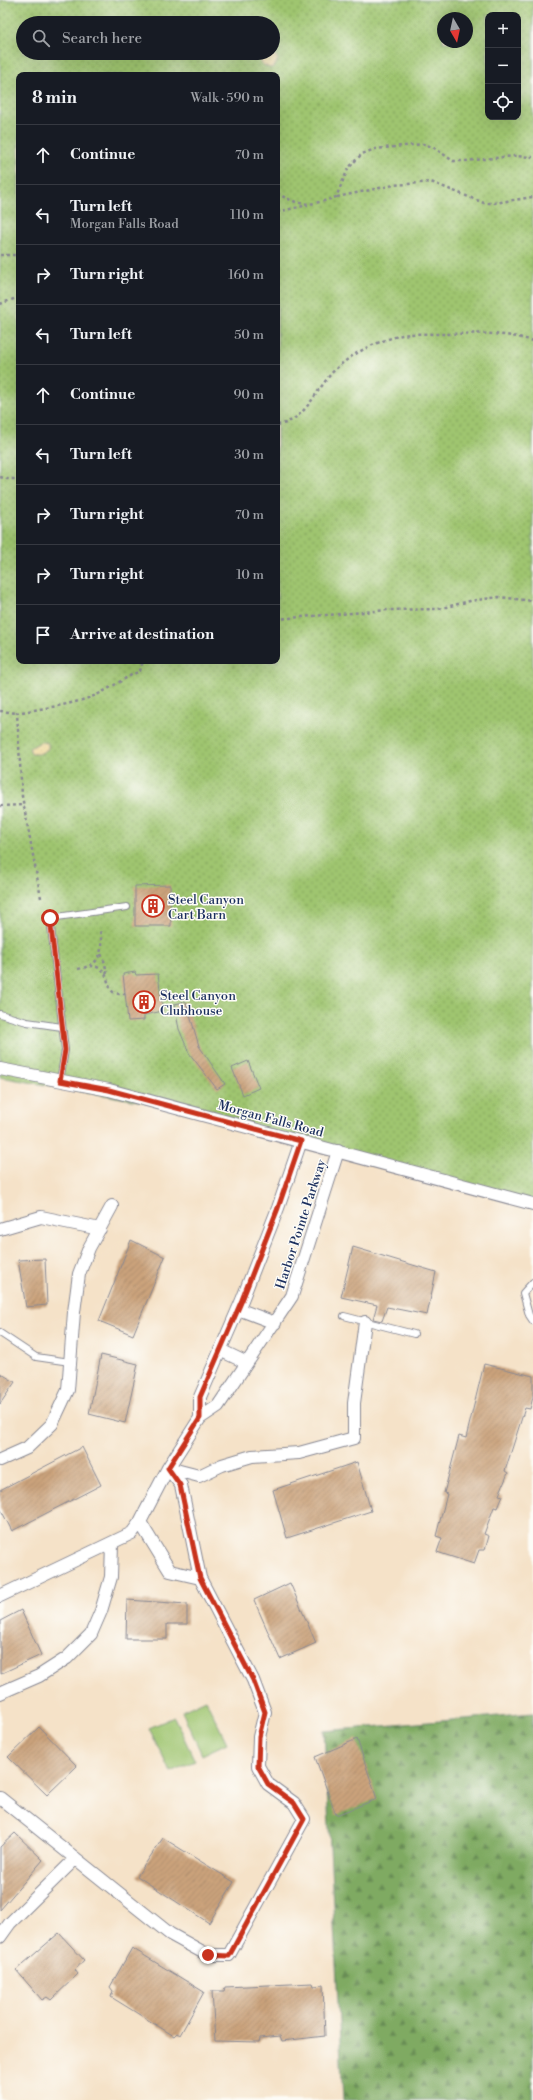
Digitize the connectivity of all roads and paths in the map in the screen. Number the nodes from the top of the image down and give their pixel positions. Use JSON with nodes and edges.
{"nodes":[{"id":1,"x":533,"y":157,"type":"edge"},
{"id":2,"x":280,"y":195,"type":"edge"},
{"id":3,"x":336,"y":197,"type":"junction"},
{"id":4,"x":533,"y":197,"type":"edge"},
{"id":5,"x":312,"y":204,"type":"junction"},
{"id":6,"x":280,"y":211,"type":"edge"},
{"id":7,"x":0,"y":255,"type":"edge"},
{"id":8,"x":16,"y":255,"type":"edge"},
{"id":9,"x":16,"y":298,"type":"edge"},
{"id":10,"x":0,"y":304,"type":"edge"},
{"id":11,"x":533,"y":341,"type":"edge"},
{"id":12,"x":280,"y":425,"type":"edge"},
{"id":13,"x":0,"y":477,"type":"edge"},
{"id":14,"x":16,"y":479,"type":"edge"},
{"id":15,"x":533,"y":601,"type":"edge"},
{"id":16,"x":280,"y":619,"type":"edge"},
{"id":17,"x":142,"y":664,"type":"edge"},
{"id":18,"x":0,"y":711,"type":"edge"},
{"id":19,"x":17,"y":713,"type":"junction"},
{"id":20,"x":24,"y":805,"type":"junction"},
{"id":21,"x":0,"y":806,"type":"edge"},
{"id":22,"x":41,"y":898,"type":"dead end"},
{"id":23,"x":127,"y":907,"type":"dead end"},
{"id":24,"x":100,"y":930,"type":"dead end"},
{"id":25,"x":101,"y":954,"type":"junction"},
{"id":26,"x":90,"y":966,"type":"junction"},
{"id":27,"x":78,"y":969,"type":"dead end"},
{"id":28,"x":107,"y":975,"type":"junction"},
{"id":29,"x":125,"y":994,"type":"dead end"},
{"id":30,"x":0,"y":1014,"type":"edge"},
{"id":31,"x":62,"y":1027,"type":"junction"},
{"id":32,"x":0,"y":1069,"type":"edge"},
{"id":33,"x":60,"y":1081,"type":"junction"},
{"id":34,"x":301,"y":1141,"type":"junction"},
{"id":35,"x":338,"y":1151,"type":"junction"},
{"id":36,"x":533,"y":1204,"type":"edge"},
{"id":37,"x":112,"y":1206,"type":"dead end"},
{"id":38,"x":0,"y":1229,"type":"edge"},
{"id":39,"x":100,"y":1229,"type":"junction"},
{"id":40,"x":533,"y":1282,"type":"edge"},
{"id":41,"x":238,"y":1309,"type":"junction"},
{"id":42,"x":344,"y":1316,"type":"dead end"},
{"id":43,"x":533,"y":1321,"type":"edge"},
{"id":44,"x":365,"y":1322,"type":"junction"},
{"id":45,"x":275,"y":1323,"type":"junction"},
{"id":46,"x":0,"y":1333,"type":"edge"},
{"id":47,"x":414,"y":1334,"type":"dead end"},
{"id":48,"x":220,"y":1350,"type":"junction"},
{"id":49,"x":70,"y":1362,"type":"junction"},
{"id":50,"x":247,"y":1363,"type":"junction"},
{"id":51,"x":200,"y":1418,"type":"junction"},
{"id":52,"x":0,"y":1460,"type":"edge"},
{"id":53,"x":168,"y":1468,"type":"junction"},
{"id":54,"x":140,"y":1522,"type":"junction"},
{"id":55,"x":112,"y":1542,"type":"junction"},
{"id":56,"x":200,"y":1578,"type":"junction"},
{"id":57,"x":0,"y":1596,"type":"edge"},
{"id":58,"x":0,"y":1693,"type":"edge"},
{"id":59,"x":0,"y":1798,"type":"edge"},
{"id":60,"x":75,"y":1859,"type":"junction"},
{"id":61,"x":0,"y":1937,"type":"edge"}],
"edges":[{"from":1,"to":3,"type":"path"},
{"from":2,"to":5,"type":"path"},
{"from":3,"to":4,"type":"path"},
{"from":3,"to":5,"type":"path"},
{"from":5,"to":6,"type":"path"},
{"from":7,"to":8,"type":"path"},
{"from":9,"to":10,"type":"path"},
{"from":11,"to":12,"type":"path"},
{"from":13,"to":14,"type":"path"},
{"from":15,"to":16,"type":"path"},
{"from":17,"to":19,"type":"path"},
{"from":18,"to":19,"type":"path"},
{"from":19,"to":20,"type":"path"},
{"from":20,"to":21,"type":"path"},
{"from":20,"to":22,"type":"path"},
{"from":23,"to":31,"type":"lane"},
{"from":24,"to":25,"type":"path"},
{"from":25,"to":26,"type":"path"},
{"from":25,"to":28,"type":"path"},
{"from":26,"to":27,"type":"path"},
{"from":26,"to":28,"type":"path"},
{"from":28,"to":29,"type":"path"},
{"from":30,"to":31,"type":"lane"},
{"from":31,"to":33,"type":"lane"},
{"from":32,"to":33,"type":"street","name":"Morgan Falls Road"},
{"from":33,"to":34,"type":"street","name":"Morgan Falls Road"},
{"from":34,"to":35,"type":"street","name":"Morgan Falls Road"},
{"from":34,"to":41,"type":"street","name":"Harbor Pointe Parkway"},
{"from":35,"to":36,"type":"street","name":"Morgan Falls Road"},
{"from":35,"to":45,"type":"street","name":"Harbor Pointe Parkway"},
{"from":37,"to":39,"type":"street"},
{"from":38,"to":39,"type":"street"},
{"from":39,"to":49,"type":"street"},
{"from":40,"to":43,"type":"lane"},
{"from":41,"to":45,"type":"street"},
{"from":41,"to":48,"type":"street","name":"Harbor Pointe Parkway"},
{"from":42,"to":44,"type":"lane"},
{"from":44,"to":47,"type":"lane"},
{"from":44,"to":53,"type":"street"},
{"from":45,"to":50,"type":"street","name":"Harbor Pointe Parkway"},
{"from":46,"to":49,"type":"lane"},
{"from":48,"to":50,"type":"street"},
{"from":48,"to":51,"type":"street","name":"Harbor Pointe Parkway"},
{"from":49,"to":52,"type":"street"},
{"from":50,"to":51,"type":"street","name":"Harbor Pointe Parkway"},
{"from":51,"to":53,"type":"street","name":"Harbor Pointe Parkway"},
{"from":53,"to":54,"type":"street","name":"Harbor Pointe Parkway"},
{"from":53,"to":56,"type":"street"},
{"from":54,"to":55,"type":"street"},
{"from":54,"to":56,"type":"street"},
{"from":55,"to":57,"type":"street"},
{"from":55,"to":58,"type":"street"},
{"from":56,"to":60,"type":"street"},
{"from":59,"to":60,"type":"street"},
{"from":60,"to":61,"type":"street"}]}
